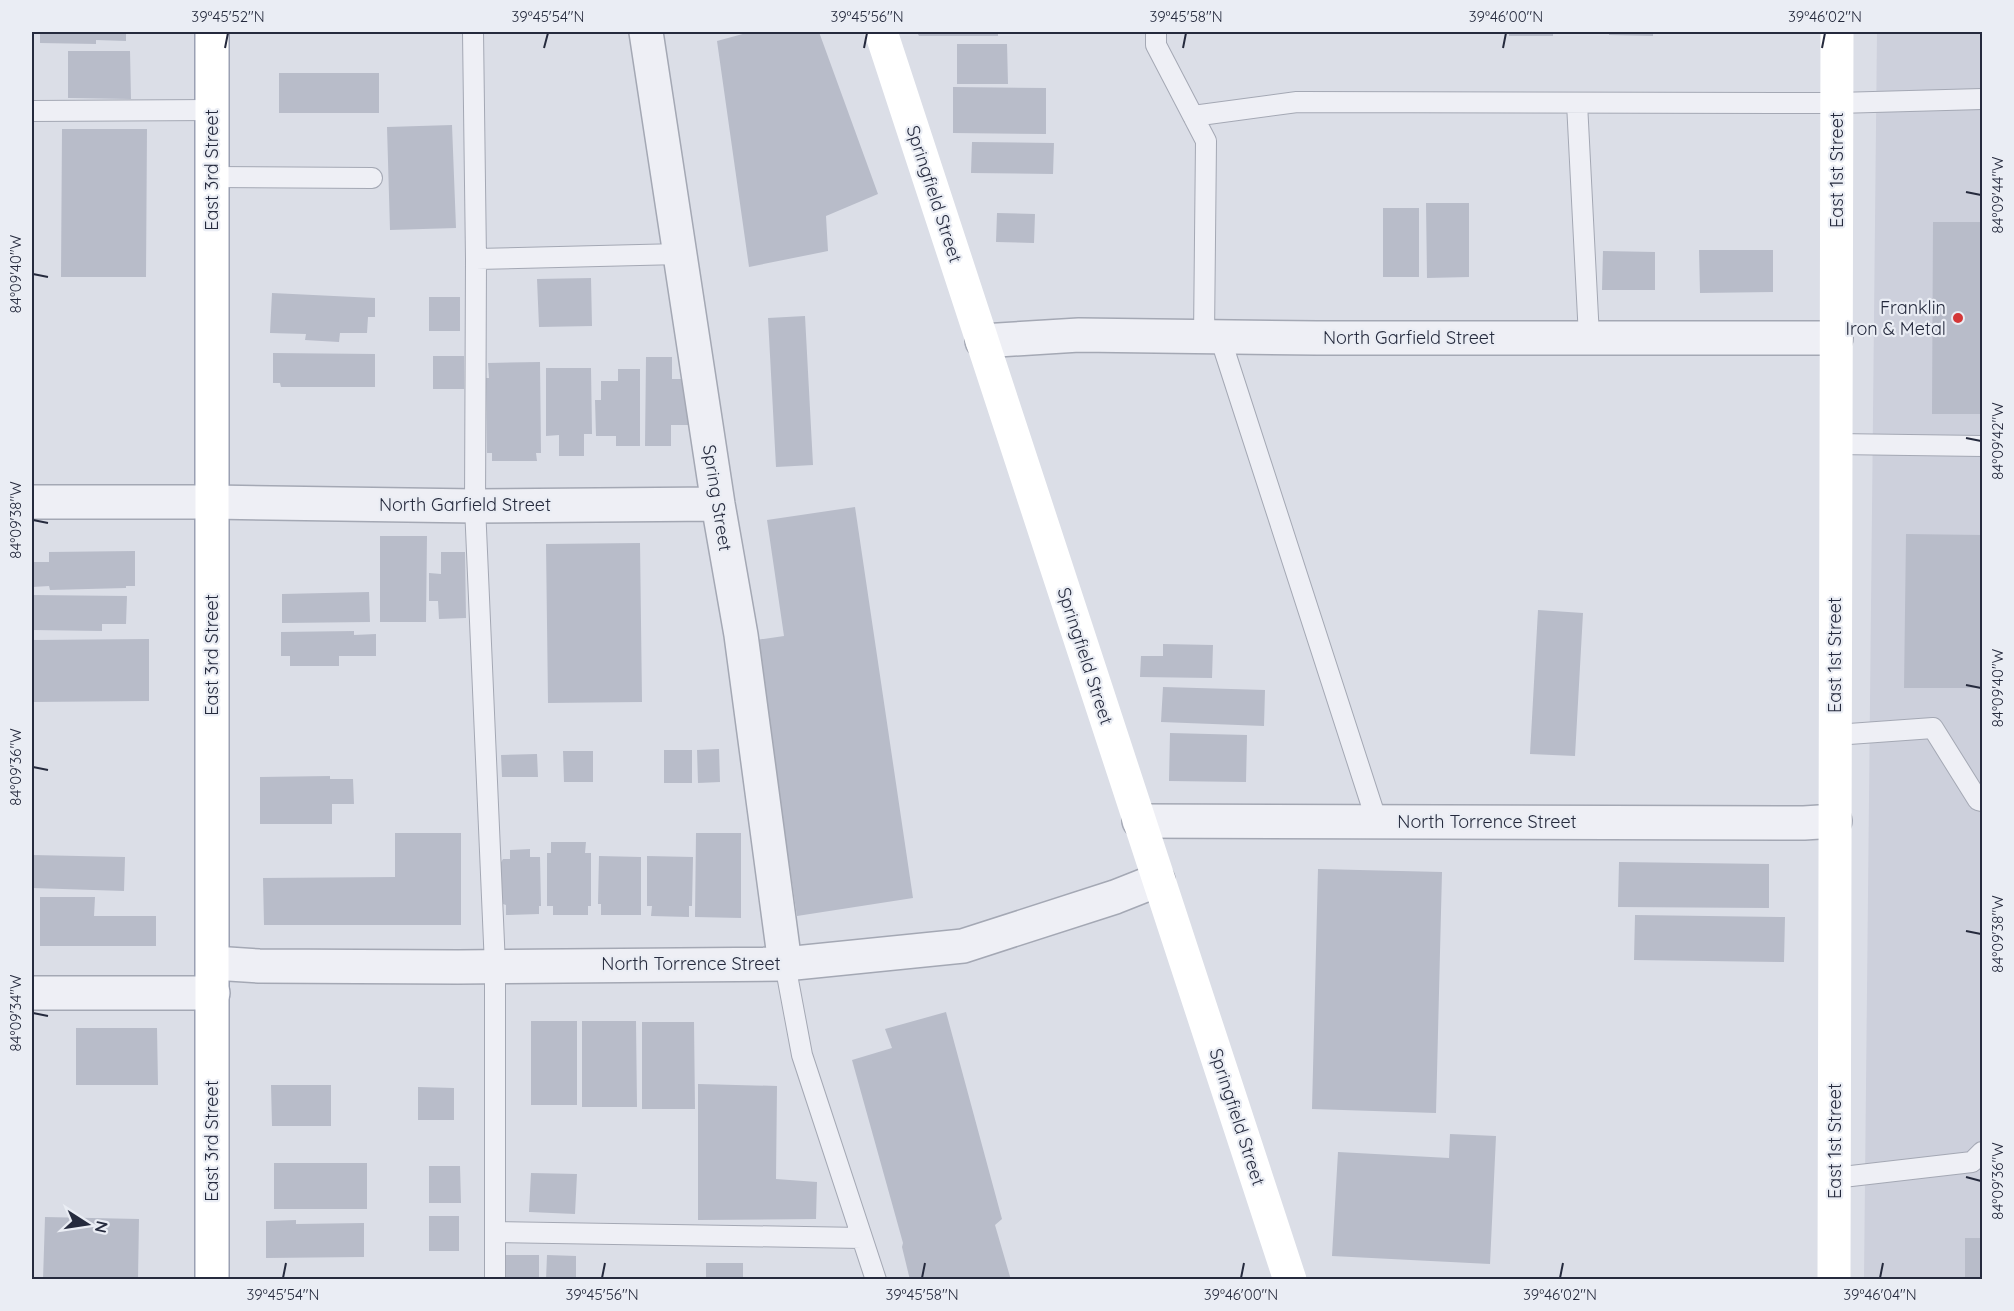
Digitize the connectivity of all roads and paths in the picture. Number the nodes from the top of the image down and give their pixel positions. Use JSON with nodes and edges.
{"nodes":[{"id":1,"x":212,"y":32,"type":"edge"},
{"id":2,"x":473,"y":32,"type":"edge"},
{"id":3,"x":646,"y":32,"type":"edge"},
{"id":4,"x":881,"y":32,"type":"edge"},
{"id":5,"x":1156,"y":32,"type":"edge"},
{"id":6,"x":1838,"y":32,"type":"edge"},
{"id":7,"x":1983,"y":99,"type":"edge"},
{"id":8,"x":1577,"y":103,"type":"junction"},
{"id":9,"x":1837,"y":103,"type":"junction"},
{"id":10,"x":212,"y":110,"type":"junction"},
{"id":11,"x":32,"y":111,"type":"edge"},
{"id":12,"x":1193,"y":116,"type":"junction"},
{"id":13,"x":213,"y":177,"type":"junction"},
{"id":14,"x":372,"y":178,"type":"dead end"},
{"id":15,"x":680,"y":254,"type":"junction"},
{"id":16,"x":476,"y":259,"type":"junction"},
{"id":17,"x":1212,"y":337,"type":"junction"},
{"id":18,"x":1589,"y":337,"type":"junction"},
{"id":19,"x":1836,"y":338,"type":"junction"},
{"id":20,"x":982,"y":341,"type":"junction"},
{"id":21,"x":1836,"y":444,"type":"junction"},
{"id":22,"x":1983,"y":446,"type":"edge"},
{"id":23,"x":32,"y":502,"type":"edge"},
{"id":24,"x":212,"y":502,"type":"junction"},
{"id":25,"x":718,"y":504,"type":"junction"},
{"id":26,"x":475,"y":506,"type":"junction"},
{"id":27,"x":1835,"y":735,"type":"junction"},
{"id":28,"x":1983,"y":801,"type":"edge"},
{"id":29,"x":1139,"y":821,"type":"junction"},
{"id":30,"x":1835,"y":821,"type":"junction"},
{"id":31,"x":1377,"y":822,"type":"junction"},
{"id":32,"x":1158,"y":880,"type":"junction"},
{"id":33,"x":785,"y":964,"type":"junction"},
{"id":34,"x":495,"y":966,"type":"junction"},
{"id":35,"x":213,"y":978,"type":"junction"},
{"id":36,"x":32,"y":993,"type":"edge"},
{"id":37,"x":1983,"y":1152,"type":"edge"},
{"id":38,"x":1834,"y":1178,"type":"junction"},
{"id":39,"x":495,"y":1232,"type":"junction"},
{"id":40,"x":862,"y":1238,"type":"junction"},
{"id":41,"x":212,"y":1280,"type":"edge"},
{"id":42,"x":495,"y":1280,"type":"edge"},
{"id":43,"x":876,"y":1280,"type":"edge"},
{"id":44,"x":1290,"y":1280,"type":"edge"},
{"id":45,"x":1834,"y":1280,"type":"edge"}],
"edges":[{"from":1,"to":10,"type":"main road","name":"East 3rd Street"},
{"from":2,"to":16,"type":"lane"},
{"from":3,"to":15,"type":"street","name":"Spring Street"},
{"from":4,"to":20,"type":"main road","name":"Springfield Street"},
{"from":5,"to":12,"type":"lane"},
{"from":6,"to":9,"type":"main road","name":"East 1st Street"},
{"from":7,"to":9,"type":"lane"},
{"from":8,"to":9,"type":"lane"},
{"from":8,"to":12,"type":"lane"},
{"from":8,"to":18,"type":"lane"},
{"from":9,"to":19,"type":"main road","name":"East 1st Street"},
{"from":10,"to":11,"type":"lane"},
{"from":10,"to":13,"type":"main road","name":"East 3rd Street"},
{"from":12,"to":17,"type":"lane"},
{"from":13,"to":14,"type":"lane"},
{"from":13,"to":24,"type":"main road","name":"East 3rd Street"},
{"from":15,"to":16,"type":"lane"},
{"from":15,"to":25,"type":"street","name":"Spring Street"},
{"from":16,"to":26,"type":"lane"},
{"from":17,"to":18,"type":"street","name":"North Garfield Street"},
{"from":17,"to":20,"type":"street","name":"North Garfield Street"},
{"from":17,"to":31,"type":"lane"},
{"from":18,"to":19,"type":"street","name":"North Garfield Street"},
{"from":19,"to":21,"type":"main road","name":"East 1st Street"},
{"from":20,"to":29,"type":"main road","name":"Springfield Street"},
{"from":21,"to":22,"type":"lane"},
{"from":21,"to":27,"type":"main road","name":"East 1st Street"},
{"from":23,"to":24,"type":"street","name":"North Garfield Street"},
{"from":24,"to":26,"type":"street","name":"North Garfield Street"},
{"from":24,"to":35,"type":"main road","name":"East 3rd Street"},
{"from":25,"to":26,"type":"street","name":"North Garfield Street"},
{"from":25,"to":33,"type":"street","name":"Spring Street"},
{"from":26,"to":34,"type":"lane"},
{"from":27,"to":28,"type":"lane"},
{"from":27,"to":30,"type":"main road","name":"East 1st Street"},
{"from":29,"to":31,"type":"street","name":"North Torrence Street"},
{"from":29,"to":32,"type":"main road","name":"Springfield Street"},
{"from":30,"to":31,"type":"street","name":"North Torrence Street"},
{"from":30,"to":38,"type":"main road","name":"East 1st Street"},
{"from":32,"to":33,"type":"street","name":"North Torrence Street"},
{"from":32,"to":44,"type":"main road","name":"Springfield Street"},
{"from":33,"to":34,"type":"street","name":"North Torrence Street"},
{"from":33,"to":40,"type":"lane"},
{"from":34,"to":35,"type":"street","name":"North Torrence Street"},
{"from":34,"to":39,"type":"lane"},
{"from":35,"to":36,"type":"street","name":"North Torrence Street"},
{"from":35,"to":41,"type":"main road","name":"East 3rd Street"},
{"from":37,"to":38,"type":"lane"},
{"from":38,"to":45,"type":"main road","name":"East 1st Street"},
{"from":39,"to":40,"type":"lane"},
{"from":39,"to":42,"type":"lane"},
{"from":40,"to":43,"type":"lane"}]}
